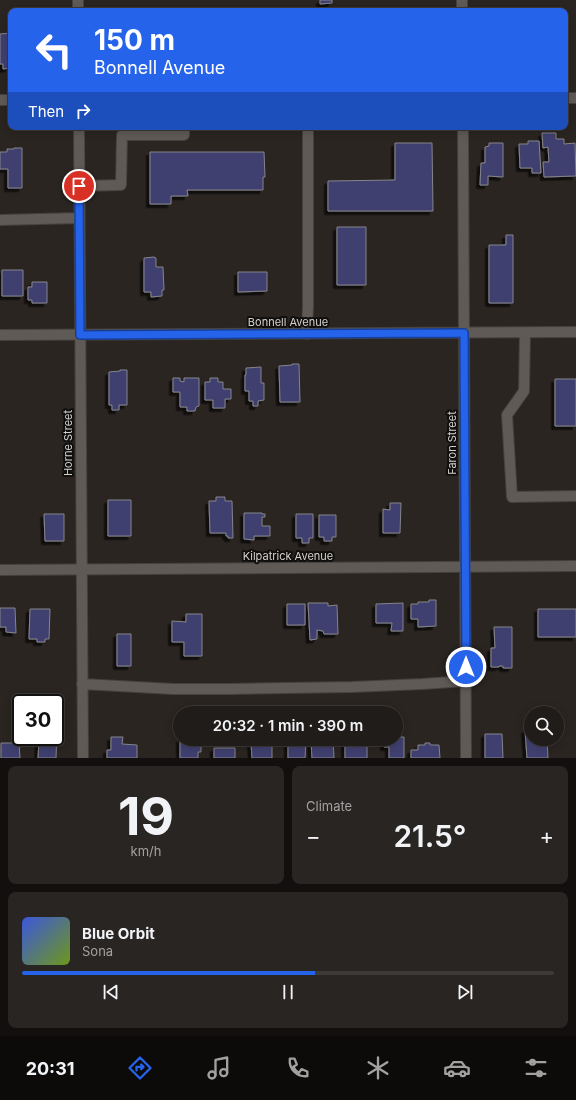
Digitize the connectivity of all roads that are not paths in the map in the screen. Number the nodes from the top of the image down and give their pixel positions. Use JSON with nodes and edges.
{"nodes":[{"id":1,"x":79,"y":130,"type":"edge"},
{"id":2,"x":184,"y":130,"type":"edge"},
{"id":3,"x":308,"y":130,"type":"edge"},
{"id":4,"x":463,"y":130,"type":"edge"},
{"id":5,"x":79,"y":186,"type":"junction"},
{"id":6,"x":79,"y":218,"type":"junction"},
{"id":7,"x":0,"y":220,"type":"edge"},
{"id":8,"x":576,"y":332,"type":"edge"},
{"id":9,"x":464,"y":333,"type":"junction"},
{"id":10,"x":525,"y":333,"type":"junction"},
{"id":11,"x":307,"y":334,"type":"junction"},
{"id":12,"x":80,"y":335,"type":"junction"},
{"id":13,"x":0,"y":336,"type":"edge"},
{"id":14,"x":576,"y":496,"type":"edge"},
{"id":15,"x":576,"y":566,"type":"edge"},
{"id":16,"x":465,"y":567,"type":"junction"},
{"id":17,"x":81,"y":569,"type":"junction"},
{"id":18,"x":0,"y":570,"type":"edge"},
{"id":19,"x":466,"y":682,"type":"junction"},
{"id":20,"x":82,"y":684,"type":"junction"},
{"id":21,"x":82,"y":758,"type":"edge"},
{"id":22,"x":466,"y":758,"type":"edge"}],
"edges":[{"from":1,"to":5,"type":"street","name":"Horne Street"},
{"from":2,"to":5,"type":"street"},
{"from":3,"to":11,"type":"street"},
{"from":4,"to":9,"type":"street","name":"Faron Street"},
{"from":5,"to":6,"type":"street","name":"Horne Street"},
{"from":6,"to":7,"type":"street"},
{"from":6,"to":12,"type":"street","name":"Horne Street"},
{"from":8,"to":10,"type":"street","name":"Bonnell Avenue"},
{"from":9,"to":10,"type":"street","name":"Bonnell Avenue"},
{"from":9,"to":11,"type":"street","name":"Bonnell Avenue"},
{"from":9,"to":16,"type":"street","name":"Faron Street"},
{"from":10,"to":14,"type":"street"},
{"from":11,"to":12,"type":"street","name":"Bonnell Avenue"},
{"from":12,"to":13,"type":"street","name":"Bonnell Avenue"},
{"from":12,"to":17,"type":"street","name":"Horne Street"},
{"from":15,"to":16,"type":"street","name":"Kilpatrick Avenue"},
{"from":16,"to":17,"type":"street","name":"Kilpatrick Avenue"},
{"from":16,"to":19,"type":"street","name":"Faron Street"},
{"from":17,"to":18,"type":"street","name":"Kilpatrick Avenue"},
{"from":17,"to":20,"type":"street","name":"Horne Street"},
{"from":19,"to":20,"type":"street"},
{"from":19,"to":22,"type":"street","name":"Faron Street"},
{"from":20,"to":21,"type":"street","name":"Horne Street"}]}
